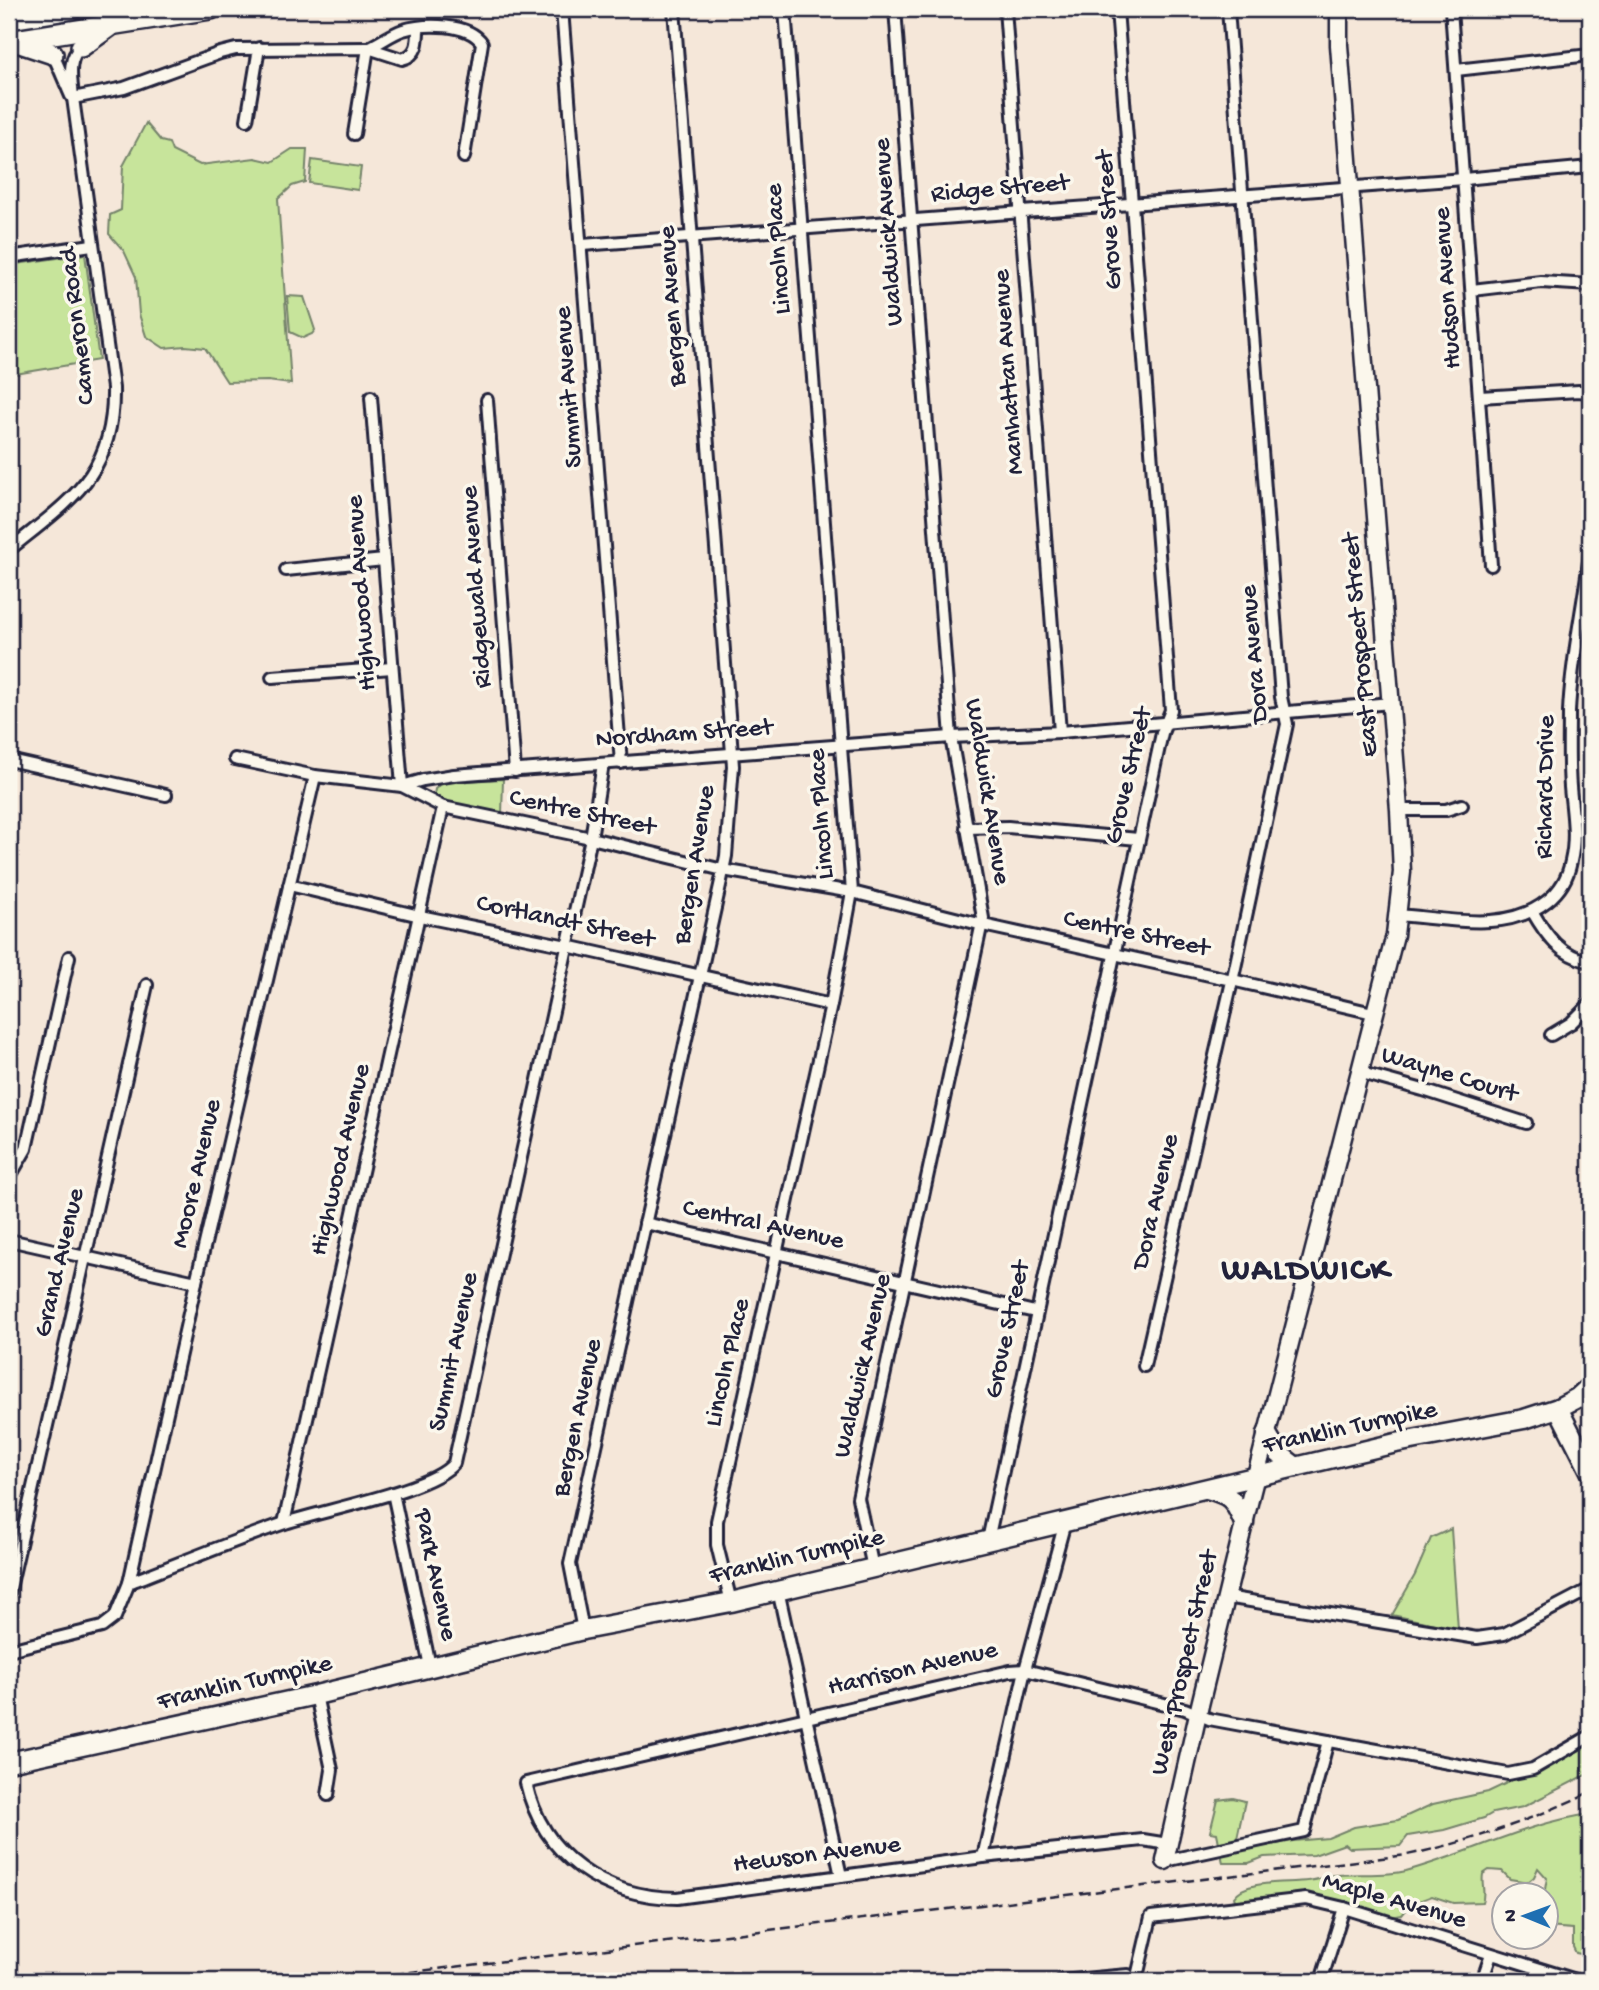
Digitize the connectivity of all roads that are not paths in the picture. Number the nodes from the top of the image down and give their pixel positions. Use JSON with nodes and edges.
{"nodes":[{"id":1,"x":72,"y":9,"type":"edge"},
{"id":2,"x":211,"y":9,"type":"edge"},
{"id":3,"x":562,"y":9,"type":"edge"},
{"id":4,"x":674,"y":9,"type":"edge"},
{"id":5,"x":785,"y":9,"type":"edge"},
{"id":6,"x":895,"y":9,"type":"edge"},
{"id":7,"x":1005,"y":9,"type":"edge"},
{"id":8,"x":1117,"y":9,"type":"edge"},
{"id":9,"x":1228,"y":9,"type":"edge"},
{"id":10,"x":1339,"y":9,"type":"edge"},
{"id":11,"x":1451,"y":9,"type":"edge"},
{"id":12,"x":9,"y":19,"type":"edge"},
{"id":13,"x":114,"y":24,"type":"junction"},
{"id":14,"x":418,"y":28,"type":"junction"},
{"id":15,"x":11,"y":41,"type":"edge"},
{"id":16,"x":81,"y":47,"type":"joint"},
{"id":17,"x":259,"y":48,"type":"junction"},
{"id":18,"x":368,"y":48,"type":"junction"},
{"id":19,"x":52,"y":54,"type":"joint"},
{"id":20,"x":1590,"y":55,"type":"edge"},
{"id":21,"x":1456,"y":70,"type":"junction"},
{"id":22,"x":73,"y":98,"type":"junction"},
{"id":23,"x":247,"y":120,"type":"dead end"},
{"id":24,"x":354,"y":134,"type":"dead end"},
{"id":25,"x":464,"y":157,"type":"dead end"},
{"id":26,"x":1590,"y":167,"type":"edge"},
{"id":27,"x":1464,"y":178,"type":"junction"},
{"id":28,"x":1350,"y":187,"type":"junction"},
{"id":29,"x":1243,"y":194,"type":"junction"},
{"id":30,"x":1133,"y":202,"type":"junction"},
{"id":31,"x":1021,"y":211,"type":"junction"},
{"id":32,"x":912,"y":220,"type":"junction"},
{"id":33,"x":801,"y":228,"type":"junction"},
{"id":34,"x":692,"y":236,"type":"junction"},
{"id":35,"x":92,"y":245,"type":"junction"},
{"id":36,"x":582,"y":245,"type":"junction"},
{"id":37,"x":9,"y":257,"type":"edge"},
{"id":38,"x":1590,"y":285,"type":"edge"},
{"id":39,"x":1472,"y":290,"type":"junction"},
{"id":40,"x":1590,"y":393,"type":"edge"},
{"id":41,"x":371,"y":397,"type":"dead end"},
{"id":42,"x":1480,"y":397,"type":"junction"},
{"id":43,"x":486,"y":400,"type":"dead end"},
{"id":44,"x":9,"y":550,"type":"edge"},
{"id":45,"x":1590,"y":553,"type":"edge"},
{"id":46,"x":384,"y":560,"type":"junction"},
{"id":47,"x":1491,"y":565,"type":"dead end"},
{"id":48,"x":286,"y":570,"type":"dead end"},
{"id":49,"x":1588,"y":587,"type":"edge"},
{"id":50,"x":392,"y":668,"type":"junction"},
{"id":51,"x":272,"y":677,"type":"dead end"},
{"id":52,"x":1391,"y":702,"type":"junction"},
{"id":53,"x":1285,"y":712,"type":"junction"},
{"id":54,"x":1166,"y":723,"type":"junction"},
{"id":55,"x":1060,"y":732,"type":"junction"},
{"id":56,"x":951,"y":737,"type":"junction"},
{"id":57,"x":841,"y":746,"type":"junction"},
{"id":58,"x":732,"y":754,"type":"junction"},
{"id":59,"x":235,"y":758,"type":"dead end"},
{"id":60,"x":9,"y":760,"type":"edge"},
{"id":61,"x":621,"y":763,"type":"junction"},
{"id":62,"x":603,"y":764,"type":"junction"},
{"id":63,"x":514,"y":771,"type":"junction"},
{"id":64,"x":315,"y":776,"type":"junction"},
{"id":65,"x":402,"y":786,"type":"junction"},
{"id":66,"x":166,"y":795,"type":"dead end"},
{"id":67,"x":1462,"y":805,"type":"dead end"},
{"id":68,"x":443,"y":807,"type":"junction"},
{"id":69,"x":1399,"y":810,"type":"junction"},
{"id":70,"x":966,"y":828,"type":"junction"},
{"id":71,"x":591,"y":838,"type":"junction"},
{"id":72,"x":1138,"y":839,"type":"junction"},
{"id":73,"x":723,"y":870,"type":"junction"},
{"id":74,"x":289,"y":885,"type":"junction"},
{"id":75,"x":852,"y":892,"type":"junction"},
{"id":76,"x":1532,"y":911,"type":"junction"},
{"id":77,"x":1397,"y":915,"type":"junction"},
{"id":78,"x":420,"y":916,"type":"junction"},
{"id":79,"x":983,"y":925,"type":"junction"},
{"id":80,"x":567,"y":946,"type":"junction"},
{"id":81,"x":1114,"y":954,"type":"junction"},
{"id":82,"x":69,"y":957,"type":"dead end"},
{"id":83,"x":1590,"y":962,"type":"edge"},
{"id":84,"x":701,"y":976,"type":"junction"},
{"id":85,"x":1232,"y":980,"type":"junction"},
{"id":86,"x":147,"y":985,"type":"dead end"},
{"id":87,"x":1590,"y":1004,"type":"edge"},
{"id":88,"x":831,"y":1005,"type":"junction"},
{"id":89,"x":1373,"y":1013,"type":"junction"},
{"id":90,"x":1551,"y":1035,"type":"dead end"},
{"id":91,"x":1358,"y":1072,"type":"junction"},
{"id":92,"x":1526,"y":1123,"type":"dead end"},
{"id":93,"x":9,"y":1178,"type":"edge"},
{"id":94,"x":645,"y":1223,"type":"junction"},
{"id":95,"x":9,"y":1240,"type":"edge"},
{"id":96,"x":777,"y":1252,"type":"junction"},
{"id":97,"x":86,"y":1258,"type":"junction"},
{"id":98,"x":196,"y":1282,"type":"junction"},
{"id":99,"x":906,"y":1282,"type":"junction"},
{"id":100,"x":1035,"y":1312,"type":"junction"},
{"id":101,"x":1144,"y":1366,"type":"dead end"},
{"id":102,"x":1590,"y":1386,"type":"edge"},
{"id":103,"x":1558,"y":1408,"type":"junction"},
{"id":104,"x":1267,"y":1434,"type":"junction"},
{"id":105,"x":1296,"y":1467,"type":"junction"},
{"id":106,"x":1590,"y":1471,"type":"edge"},
{"id":107,"x":1255,"y":1476,"type":"junction"},
{"id":108,"x":1203,"y":1489,"type":"junction"},
{"id":109,"x":393,"y":1493,"type":"junction"},
{"id":110,"x":1065,"y":1522,"type":"junction"},
{"id":111,"x":284,"y":1523,"type":"junction"},
{"id":112,"x":1244,"y":1523,"type":"junction"},
{"id":113,"x":988,"y":1540,"type":"junction"},
{"id":114,"x":873,"y":1568,"type":"junction"},
{"id":115,"x":129,"y":1583,"type":"junction"},
{"id":116,"x":778,"y":1590,"type":"junction"},
{"id":117,"x":1589,"y":1591,"type":"edge"},
{"id":118,"x":9,"y":1593,"type":"edge"},
{"id":119,"x":1226,"y":1597,"type":"junction"},
{"id":120,"x":731,"y":1602,"type":"junction"},
{"id":121,"x":583,"y":1630,"type":"junction"},
{"id":122,"x":9,"y":1650,"type":"edge"},
{"id":123,"x":430,"y":1666,"type":"junction"},
{"id":124,"x":1026,"y":1670,"type":"junction"},
{"id":125,"x":316,"y":1695,"type":"junction"},
{"id":126,"x":1198,"y":1715,"type":"junction"},
{"id":127,"x":805,"y":1718,"type":"junction"},
{"id":128,"x":1590,"y":1736,"type":"edge"},
{"id":129,"x":1328,"y":1741,"type":"junction"},
{"id":130,"x":9,"y":1762,"type":"edge"},
{"id":131,"x":526,"y":1783,"type":"joint"},
{"id":132,"x":328,"y":1795,"type":"dead end"},
{"id":133,"x":1167,"y":1853,"type":"junction"},
{"id":134,"x":983,"y":1857,"type":"junction"},
{"id":135,"x":841,"y":1876,"type":"junction"},
{"id":136,"x":1344,"y":1908,"type":"junction"},
{"id":137,"x":1491,"y":1955,"type":"junction"},
{"id":138,"x":1060,"y":1981,"type":"edge"},
{"id":139,"x":1134,"y":1981,"type":"edge"},
{"id":140,"x":1321,"y":1981,"type":"edge"},
{"id":141,"x":1482,"y":1981,"type":"edge"},
{"id":142,"x":1579,"y":1981,"type":"edge"}],
"edges":[{"from":1,"to":12,"type":"highway"},
{"from":2,"to":13,"type":"highway"},
{"from":3,"to":36,"type":"street","name":"Summit Avenue"},
{"from":4,"to":34,"type":"street","name":"Bergen Avenue"},
{"from":5,"to":33,"type":"street","name":"Lincoln Place"},
{"from":6,"to":32,"type":"street","name":"Waldwick Avenue"},
{"from":7,"to":31,"type":"street","name":"Manhattan Avenue"},
{"from":8,"to":30,"type":"street","name":"Grove Street"},
{"from":9,"to":29,"type":"street","name":"Dora Avenue"},
{"from":10,"to":28,"type":"street","name":"East Prospect Street"},
{"from":11,"to":21,"type":"street","name":"Hudson Avenue"},
{"from":13,"to":15,"type":"highway"},
{"from":13,"to":16,"type":"highway"},
{"from":14,"to":18,"type":"street"},
{"from":14,"to":18,"type":"street"},
{"from":14,"to":25,"type":"street"},
{"from":15,"to":19,"type":"highway"},
{"from":16,"to":22,"type":"street","name":"Cameron Road"},
{"from":17,"to":18,"type":"street"},
{"from":17,"to":22,"type":"street"},
{"from":17,"to":23,"type":"street"},
{"from":18,"to":24,"type":"street"},
{"from":19,"to":22,"type":"street","name":"Cameron Road"},
{"from":20,"to":21,"type":"street"},
{"from":21,"to":27,"type":"street","name":"Hudson Avenue"},
{"from":22,"to":35,"type":"street","name":"Cameron Road"},
{"from":26,"to":27,"type":"street","name":"Ridge Street"},
{"from":27,"to":28,"type":"street","name":"Ridge Street"},
{"from":27,"to":39,"type":"street","name":"Hudson Avenue"},
{"from":28,"to":29,"type":"street","name":"Ridge Street"},
{"from":28,"to":52,"type":"street","name":"East Prospect Street"},
{"from":29,"to":30,"type":"street","name":"Ridge Street"},
{"from":29,"to":53,"type":"street","name":"Dora Avenue"},
{"from":30,"to":31,"type":"street","name":"Ridge Street"},
{"from":30,"to":54,"type":"street","name":"Grove Street"},
{"from":31,"to":32,"type":"street","name":"Ridge Street"},
{"from":31,"to":55,"type":"street","name":"Manhattan Avenue"},
{"from":32,"to":33,"type":"street","name":"Ridge Street"},
{"from":32,"to":56,"type":"street","name":"Waldwick Avenue"},
{"from":33,"to":34,"type":"street","name":"Ridge Street"},
{"from":33,"to":57,"type":"street","name":"Lincoln Place"},
{"from":34,"to":36,"type":"street","name":"Ridge Street"},
{"from":34,"to":58,"type":"street","name":"Bergen Avenue"},
{"from":35,"to":37,"type":"street"},
{"from":35,"to":44,"type":"street","name":"Cameron Road"},
{"from":36,"to":61,"type":"street","name":"Summit Avenue"},
{"from":38,"to":39,"type":"street"},
{"from":39,"to":42,"type":"street","name":"Hudson Avenue"},
{"from":40,"to":42,"type":"street"},
{"from":41,"to":46,"type":"street","name":"Highwood Avenue"},
{"from":42,"to":47,"type":"street","name":"Hudson Avenue"},
{"from":43,"to":63,"type":"street","name":"Ridgewald Avenue"},
{"from":45,"to":49,"type":"street","name":"Richard Drive"},
{"from":46,"to":48,"type":"street"},
{"from":46,"to":50,"type":"street","name":"Highwood Avenue"},
{"from":49,"to":76,"type":"street","name":"Richard Drive"},
{"from":50,"to":51,"type":"street"},
{"from":50,"to":65,"type":"street","name":"Highwood Avenue"},
{"from":52,"to":53,"type":"street","name":"Nordham Street"},
{"from":52,"to":69,"type":"street","name":"East Prospect Street"},
{"from":53,"to":54,"type":"street","name":"Nordham Street"},
{"from":53,"to":85,"type":"street","name":"Dora Avenue"},
{"from":54,"to":55,"type":"street","name":"Nordham Street"},
{"from":54,"to":72,"type":"street","name":"Grove Street"},
{"from":55,"to":56,"type":"street","name":"Nordham Street"},
{"from":56,"to":57,"type":"street","name":"Nordham Street"},
{"from":56,"to":70,"type":"street","name":"Waldwick Avenue"},
{"from":57,"to":58,"type":"street","name":"Nordham Street"},
{"from":57,"to":75,"type":"street","name":"Lincoln Place"},
{"from":58,"to":61,"type":"street","name":"Nordham Street"},
{"from":58,"to":73,"type":"street","name":"Bergen Avenue"},
{"from":59,"to":64,"type":"street","name":"Centre Street"},
{"from":60,"to":66,"type":"street"},
{"from":61,"to":62,"type":"street","name":"Nordham Street"},
{"from":62,"to":63,"type":"street","name":"Nordham Street"},
{"from":62,"to":71,"type":"street","name":"Summit Avenue"},
{"from":63,"to":65,"type":"street","name":"Nordham Street"},
{"from":64,"to":65,"type":"street","name":"Centre Street"},
{"from":64,"to":74,"type":"street","name":"Moore Avenue"},
{"from":65,"to":68,"type":"street","name":"Centre Street"},
{"from":67,"to":69,"type":"street"},
{"from":68,"to":71,"type":"street","name":"Centre Street"},
{"from":68,"to":78,"type":"street","name":"Highwood Avenue"},
{"from":69,"to":77,"type":"street","name":"East Prospect Street"},
{"from":70,"to":72,"type":"street"},
{"from":70,"to":79,"type":"street","name":"Waldwick Avenue"},
{"from":71,"to":73,"type":"street","name":"Centre Street"},
{"from":71,"to":80,"type":"street","name":"Summit Avenue"},
{"from":72,"to":81,"type":"street","name":"Grove Street"},
{"from":73,"to":75,"type":"street","name":"Centre Street"},
{"from":73,"to":84,"type":"street","name":"Bergen Avenue"},
{"from":74,"to":78,"type":"street","name":"Cortlandt Street"},
{"from":74,"to":98,"type":"street","name":"Moore Avenue"},
{"from":75,"to":79,"type":"street","name":"Centre Street"},
{"from":75,"to":88,"type":"street","name":"Lincoln Place"},
{"from":76,"to":77,"type":"street","name":"Richard Drive"},
{"from":76,"to":83,"type":"street"},
{"from":77,"to":89,"type":"street","name":"East Prospect Street"},
{"from":78,"to":80,"type":"street","name":"Cortlandt Street"},
{"from":78,"to":111,"type":"street","name":"Highwood Avenue"},
{"from":79,"to":81,"type":"street","name":"Centre Street"},
{"from":79,"to":99,"type":"street","name":"Waldwick Avenue"},
{"from":80,"to":84,"type":"street","name":"Cortlandt Street"},
{"from":80,"to":109,"type":"street","name":"Summit Avenue"},
{"from":81,"to":85,"type":"street","name":"Centre Street"},
{"from":81,"to":100,"type":"street","name":"Grove Street"},
{"from":82,"to":93,"type":"street"},
{"from":84,"to":88,"type":"street","name":"Cortlandt Street"},
{"from":84,"to":94,"type":"street","name":"Bergen Avenue"},
{"from":85,"to":89,"type":"street","name":"Centre Street"},
{"from":85,"to":101,"type":"street","name":"Dora Avenue"},
{"from":86,"to":97,"type":"street","name":"Grand Avenue"},
{"from":87,"to":90,"type":"street"},
{"from":88,"to":96,"type":"street","name":"Lincoln Place"},
{"from":89,"to":91,"type":"street","name":"East Prospect Street"},
{"from":91,"to":92,"type":"street","name":"Wayne Court"},
{"from":91,"to":104,"type":"street","name":"East Prospect Street"},
{"from":94,"to":96,"type":"street","name":"Central Avenue"},
{"from":94,"to":121,"type":"street","name":"Bergen Avenue"},
{"from":95,"to":97,"type":"street"},
{"from":96,"to":99,"type":"street","name":"Central Avenue"},
{"from":96,"to":120,"type":"street","name":"Lincoln Place"},
{"from":97,"to":98,"type":"street"},
{"from":97,"to":118,"type":"street","name":"Grand Avenue"},
{"from":98,"to":115,"type":"street","name":"Moore Avenue"},
{"from":99,"to":100,"type":"street","name":"Central Avenue"},
{"from":99,"to":114,"type":"street","name":"Waldwick Avenue"},
{"from":100,"to":113,"type":"street","name":"Grove Street"},
{"from":102,"to":103,"type":"main road","name":"Franklin Turnpike"},
{"from":103,"to":105,"type":"main road","name":"Franklin Turnpike"},
{"from":103,"to":106,"type":"main road"},
{"from":104,"to":105,"type":"main road"},
{"from":104,"to":107,"type":"street","name":"West Prospect Street"},
{"from":105,"to":107,"type":"main road","name":"Franklin Turnpike"},
{"from":107,"to":108,"type":"main road","name":"Franklin Turnpike"},
{"from":107,"to":112,"type":"street","name":"West Prospect Street"},
{"from":108,"to":110,"type":"main road","name":"Franklin Turnpike"},
{"from":108,"to":112,"type":"main road"},
{"from":109,"to":111,"type":"street","name":"Summit Avenue"},
{"from":109,"to":123,"type":"street","name":"Park Avenue"},
{"from":110,"to":113,"type":"main road","name":"Franklin Turnpike"},
{"from":110,"to":124,"type":"street"},
{"from":111,"to":115,"type":"street","name":"Summit Avenue"},
{"from":112,"to":119,"type":"street","name":"West Prospect Street"},
{"from":113,"to":114,"type":"main road","name":"Franklin Turnpike"},
{"from":114,"to":116,"type":"main road","name":"Franklin Turnpike"},
{"from":115,"to":122,"type":"street"},
{"from":116,"to":120,"type":"main road","name":"Franklin Turnpike"},
{"from":116,"to":127,"type":"street"},
{"from":117,"to":119,"type":"street"},
{"from":119,"to":126,"type":"street","name":"West Prospect Street"},
{"from":120,"to":121,"type":"main road","name":"Franklin Turnpike"},
{"from":121,"to":123,"type":"main road","name":"Franklin Turnpike"},
{"from":123,"to":125,"type":"main road","name":"Franklin Turnpike"},
{"from":124,"to":126,"type":"street","name":"Harrison Avenue"},
{"from":124,"to":127,"type":"street","name":"Harrison Avenue"},
{"from":124,"to":134,"type":"street"},
{"from":125,"to":130,"type":"main road","name":"Franklin Turnpike"},
{"from":125,"to":132,"type":"street"},
{"from":126,"to":129,"type":"street","name":"Harrison Avenue"},
{"from":126,"to":133,"type":"street","name":"West Prospect Street"},
{"from":127,"to":131,"type":"street","name":"Harrison Avenue"},
{"from":127,"to":135,"type":"street"},
{"from":128,"to":129,"type":"street","name":"Harrison Avenue"},
{"from":129,"to":133,"type":"street","name":"Hewson Avenue"},
{"from":131,"to":135,"type":"street","name":"Hewson Avenue"},
{"from":133,"to":134,"type":"street","name":"Hewson Avenue"},
{"from":134,"to":135,"type":"street","name":"Hewson Avenue"},
{"from":136,"to":137,"type":"street","name":"Maple Avenue"},
{"from":136,"to":139,"type":"street","name":"Maple Avenue"},
{"from":136,"to":140,"type":"street"},
{"from":137,"to":141,"type":"street"},
{"from":137,"to":142,"type":"street","name":"Maple Avenue"},
{"from":138,"to":139,"type":"street"}]}
